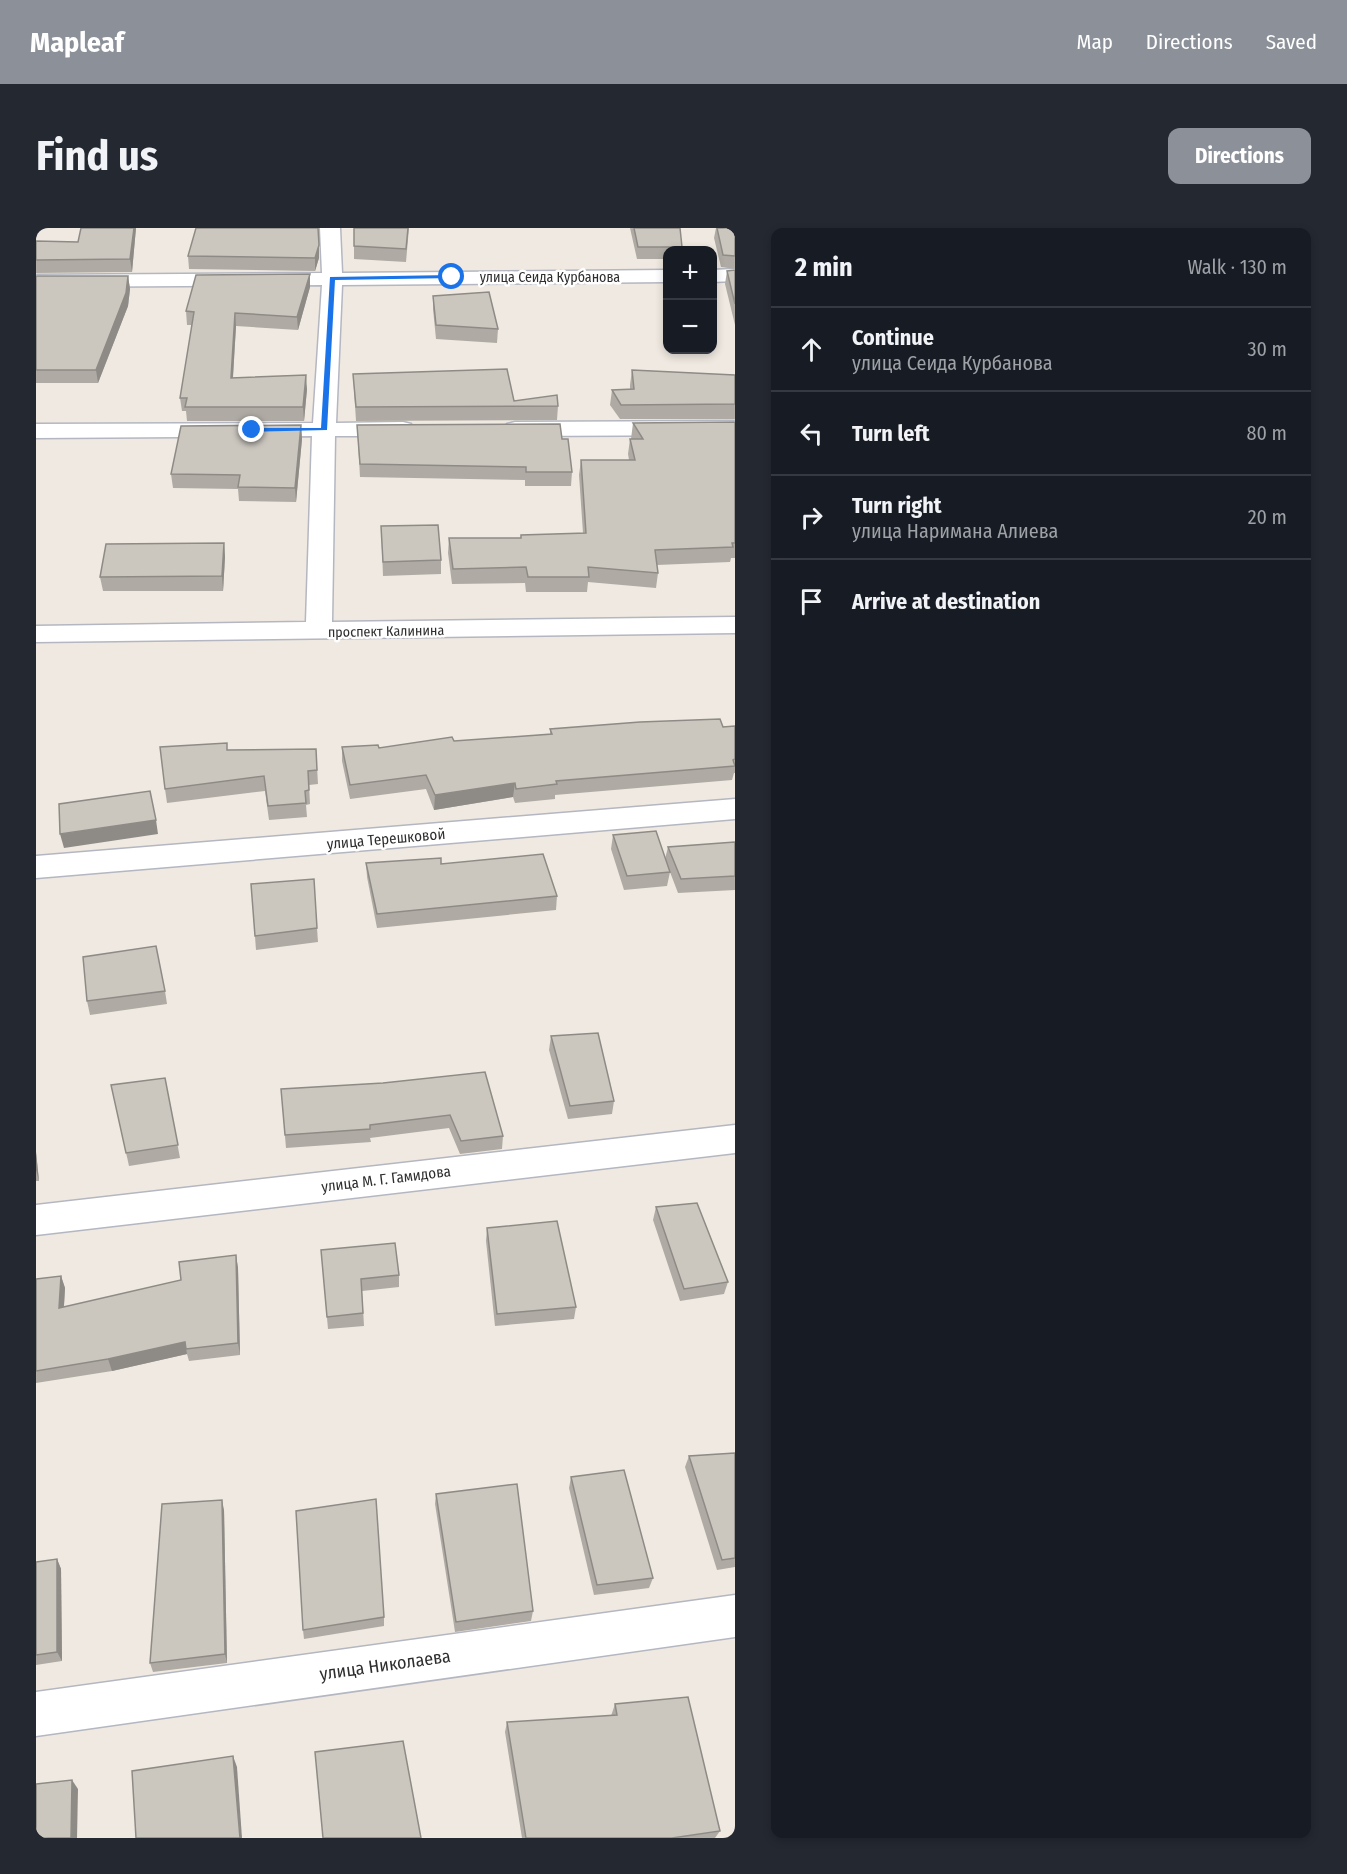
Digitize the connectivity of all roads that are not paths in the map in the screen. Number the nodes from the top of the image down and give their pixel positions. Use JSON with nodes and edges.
{"nodes":[{"id":1,"x":330,"y":228,"type":"edge"},
{"id":2,"x":735,"y":275,"type":"edge"},
{"id":3,"x":663,"y":276,"type":"edge"},
{"id":4,"x":717,"y":276,"type":"edge"},
{"id":5,"x":332,"y":278,"type":"junction"},
{"id":6,"x":36,"y":281,"type":"edge"},
{"id":7,"x":735,"y":428,"type":"edge"},
{"id":8,"x":430,"y":429,"type":"edge"},
{"id":9,"x":488,"y":429,"type":"edge"},
{"id":10,"x":324,"y":430,"type":"junction"},
{"id":11,"x":36,"y":431,"type":"edge"},
{"id":12,"x":735,"y":625,"type":"edge"},
{"id":13,"x":320,"y":632,"type":"junction"},
{"id":14,"x":36,"y":634,"type":"edge"},
{"id":15,"x":735,"y":809,"type":"edge"},
{"id":16,"x":36,"y":867,"type":"edge"},
{"id":17,"x":735,"y":1139,"type":"edge"},
{"id":18,"x":36,"y":1220,"type":"edge"},
{"id":19,"x":735,"y":1616,"type":"edge"},
{"id":20,"x":36,"y":1714,"type":"edge"}],
"edges":[{"from":1,"to":5,"type":"street"},
{"from":2,"to":4,"type":"street"},
{"from":3,"to":5,"type":"street","name":"улица Сеида Курбанова"},
{"from":5,"to":6,"type":"street","name":"улица Сеида Курбанова"},
{"from":5,"to":10,"type":"street"},
{"from":7,"to":9,"type":"street"},
{"from":8,"to":10,"type":"street"},
{"from":10,"to":11,"type":"street"},
{"from":10,"to":13,"type":"street"},
{"from":12,"to":13,"type":"street","name":"проспект Калинина"},
{"from":13,"to":14,"type":"street","name":"проспект Калинина"},
{"from":15,"to":16,"type":"street","name":"улица Терешковой"},
{"from":17,"to":18,"type":"street","name":"улица М. Г. Гамидова"},
{"from":19,"to":20,"type":"street","name":"улица Николаева"}]}
